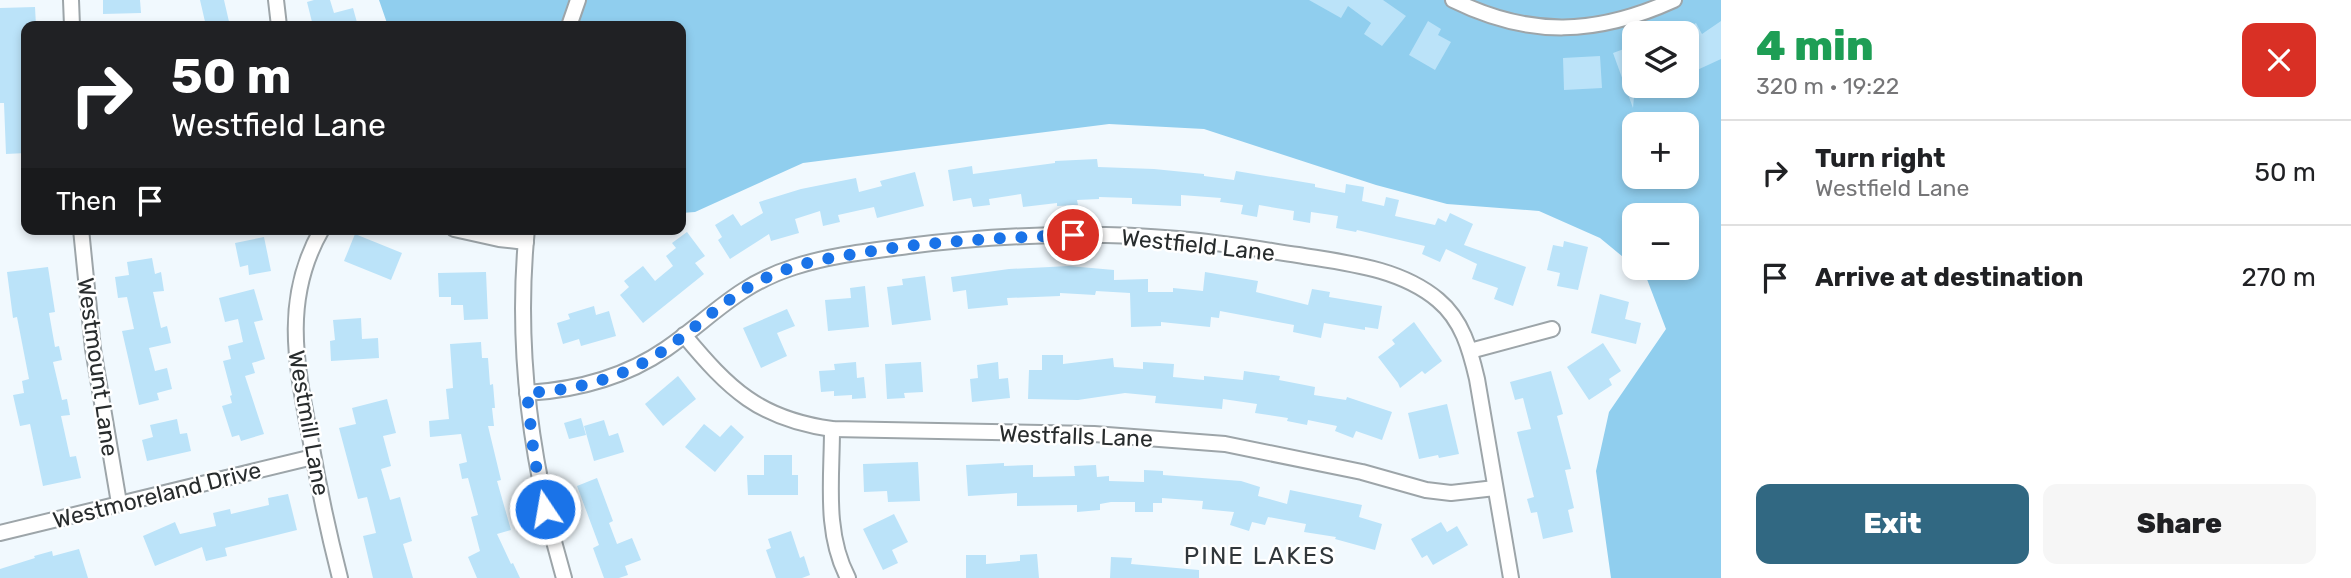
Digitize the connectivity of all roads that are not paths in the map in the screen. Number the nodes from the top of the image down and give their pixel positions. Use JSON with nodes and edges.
{"nodes":[{"id":1,"x":72,"y":0,"type":"edge"},
{"id":2,"x":276,"y":0,"type":"edge"},
{"id":3,"x":578,"y":0,"type":"edge"},
{"id":4,"x":1453,"y":0,"type":"edge"},
{"id":5,"x":1674,"y":0,"type":"edge"},
{"id":6,"x":72,"y":21,"type":"edge"},
{"id":7,"x":278,"y":21,"type":"edge"},
{"id":8,"x":571,"y":21,"type":"edge"},
{"id":9,"x":82,"y":235,"type":"edge"},
{"id":10,"x":319,"y":235,"type":"edge"},
{"id":11,"x":481,"y":235,"type":"edge"},
{"id":12,"x":527,"y":236,"type":"edge"},
{"id":13,"x":1552,"y":329,"type":"dead end"},
{"id":14,"x":684,"y":335,"type":"junction"},
{"id":15,"x":1471,"y":351,"type":"junction"},
{"id":16,"x":527,"y":393,"type":"junction"},
{"id":17,"x":832,"y":429,"type":"junction"},
{"id":18,"x":313,"y":457,"type":"junction"},
{"id":19,"x":1496,"y":488,"type":"junction"},
{"id":20,"x":119,"y":503,"type":"junction"},
{"id":21,"x":0,"y":533,"type":"edge"},
{"id":22,"x":340,"y":578,"type":"edge"},
{"id":23,"x":564,"y":578,"type":"edge"},
{"id":24,"x":848,"y":578,"type":"edge"},
{"id":25,"x":1511,"y":578,"type":"edge"}],
"edges":[{"from":1,"to":6,"type":"street"},
{"from":2,"to":7,"type":"street"},
{"from":3,"to":8,"type":"street"},
{"from":4,"to":5,"type":"street"},
{"from":9,"to":20,"type":"street","name":"Westmount Lane"},
{"from":10,"to":18,"type":"street","name":"Westmill Lane"},
{"from":11,"to":12,"type":"street"},
{"from":12,"to":16,"type":"street"},
{"from":13,"to":15,"type":"street"},
{"from":14,"to":15,"type":"street","name":"Westfield Lane"},
{"from":14,"to":16,"type":"street","name":"Westfield Lane"},
{"from":14,"to":17,"type":"street","name":"Westfalls Lane"},
{"from":15,"to":19,"type":"street","name":"Westfield Lane"},
{"from":16,"to":23,"type":"street"},
{"from":17,"to":19,"type":"street","name":"Westfalls Lane"},
{"from":17,"to":24,"type":"street"},
{"from":18,"to":20,"type":"street","name":"Westmoreland Drive"},
{"from":18,"to":22,"type":"street","name":"Westmill Lane"},
{"from":19,"to":25,"type":"street","name":"Westfield Lane"},
{"from":20,"to":21,"type":"street","name":"Westmoreland Drive"}]}
